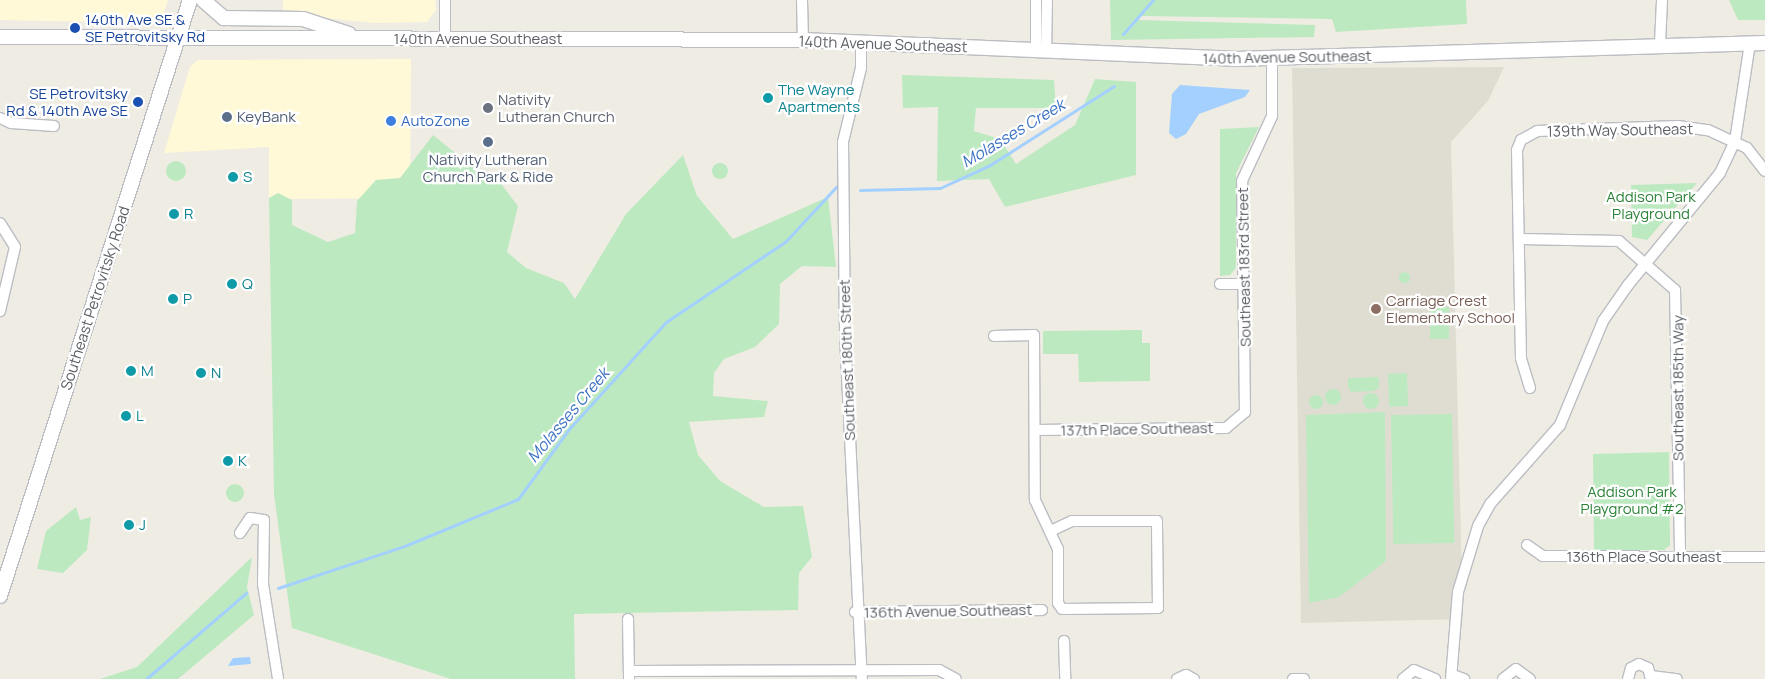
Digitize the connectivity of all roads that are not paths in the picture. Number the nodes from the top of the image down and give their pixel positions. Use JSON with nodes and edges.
{"nodes":[{"id":1,"x":190,"y":0,"type":"edge"},
{"id":2,"x":203,"y":0,"type":"edge"},
{"id":3,"x":445,"y":0,"type":"edge"},
{"id":4,"x":802,"y":0,"type":"edge"},
{"id":5,"x":1036,"y":0,"type":"edge"},
{"id":6,"x":1047,"y":0,"type":"edge"},
{"id":7,"x":1662,"y":0,"type":"edge"},
{"id":8,"x":177,"y":37,"type":"junction"},
{"id":9,"x":0,"y":38,"type":"edge"},
{"id":10,"x":361,"y":38,"type":"junction"},
{"id":11,"x":445,"y":39,"type":"junction"},
{"id":12,"x":803,"y":40,"type":"junction"},
{"id":13,"x":861,"y":42,"type":"junction"},
{"id":14,"x":1660,"y":43,"type":"junction"},
{"id":15,"x":1750,"y":43,"type":"junction"},
{"id":16,"x":1765,"y":43,"type":"edge"},
{"id":17,"x":1041,"y":51,"type":"junction"},
{"id":18,"x":1272,"y":58,"type":"junction"},
{"id":19,"x":0,"y":118,"type":"edge"},
{"id":20,"x":54,"y":126,"type":"dead end"},
{"id":21,"x":1735,"y":141,"type":"junction"},
{"id":22,"x":1765,"y":171,"type":"edge"},
{"id":23,"x":0,"y":222,"type":"edge"},
{"id":24,"x":1520,"y":239,"type":"junction"},
{"id":25,"x":1647,"y":262,"type":"junction"},
{"id":26,"x":1220,"y":284,"type":"dead end"},
{"id":27,"x":1244,"y":284,"type":"junction"},
{"id":28,"x":0,"y":311,"type":"edge"},
{"id":29,"x":994,"y":336,"type":"dead end"},
{"id":30,"x":1530,"y":388,"type":"dead end"},
{"id":31,"x":1238,"y":421,"type":"joint"},
{"id":32,"x":1034,"y":430,"type":"junction"},
{"id":33,"x":1051,"y":531,"type":"junction"},
{"id":34,"x":240,"y":533,"type":"dead end"},
{"id":35,"x":1527,"y":545,"type":"dead end"},
{"id":36,"x":1680,"y":557,"type":"junction"},
{"id":37,"x":1765,"y":557,"type":"edge"},
{"id":38,"x":0,"y":596,"type":"edge"},
{"id":39,"x":1042,"y":610,"type":"dead end"},
{"id":40,"x":855,"y":612,"type":"junction"},
{"id":41,"x":628,"y":619,"type":"dead end"},
{"id":42,"x":1064,"y":641,"type":"dead end"},
{"id":43,"x":629,"y":675,"type":"edge"},
{"id":44,"x":861,"y":675,"type":"edge"},
{"id":45,"x":1452,"y":677,"type":"edge"},
{"id":46,"x":955,"y":678,"type":"edge"},
{"id":47,"x":1651,"y":678,"type":"edge"},
{"id":48,"x":278,"y":679,"type":"edge"},
{"id":49,"x":1065,"y":679,"type":"edge"},
{"id":50,"x":1177,"y":679,"type":"edge"},
{"id":51,"x":1194,"y":679,"type":"edge"},
{"id":52,"x":1293,"y":679,"type":"edge"},
{"id":53,"x":1304,"y":679,"type":"edge"},
{"id":54,"x":1404,"y":679,"type":"edge"},
{"id":55,"x":1435,"y":679,"type":"edge"},
{"id":56,"x":1464,"y":679,"type":"edge"},
{"id":57,"x":1503,"y":679,"type":"edge"},
{"id":58,"x":1530,"y":679,"type":"edge"},
{"id":59,"x":1628,"y":679,"type":"edge"},
{"id":60,"x":1678,"y":679,"type":"edge"}],
"edges":[{"from":1,"to":8,"type":"main road","name":"Southeast Petrovitsky Road"},
{"from":2,"to":10,"type":"main road"},
{"from":3,"to":11,"type":"street"},
{"from":4,"to":12,"type":"street"},
{"from":5,"to":17,"type":"street"},
{"from":6,"to":17,"type":"street"},
{"from":7,"to":14,"type":"street"},
{"from":8,"to":9,"type":"main road","name":"140th Avenue Southeast"},
{"from":8,"to":10,"type":"main road","name":"140th Avenue Southeast"},
{"from":8,"to":38,"type":"main road","name":"Southeast Petrovitsky Road"},
{"from":10,"to":11,"type":"main road","name":"140th Avenue Southeast"},
{"from":11,"to":12,"type":"main road","name":"140th Avenue Southeast"},
{"from":12,"to":13,"type":"main road","name":"140th Avenue Southeast"},
{"from":13,"to":17,"type":"main road","name":"140th Avenue Southeast"},
{"from":13,"to":40,"type":"street","name":"Southeast 180th Street"},
{"from":14,"to":15,"type":"main road","name":"140th Avenue Southeast"},
{"from":14,"to":18,"type":"main road","name":"140th Avenue Southeast"},
{"from":15,"to":16,"type":"main road","name":"140th Avenue Southeast"},
{"from":15,"to":21,"type":"street"},
{"from":17,"to":18,"type":"main road","name":"140th Avenue Southeast"},
{"from":18,"to":27,"type":"street","name":"Southeast 183rd Street"},
{"from":19,"to":20,"type":"street"},
{"from":21,"to":22,"type":"street","name":"139th Way Southeast"},
{"from":21,"to":24,"type":"street","name":"139th Way Southeast"},
{"from":21,"to":25,"type":"street"},
{"from":23,"to":28,"type":"street"},
{"from":24,"to":25,"type":"street","name":"Southeast 185th Way"},
{"from":24,"to":30,"type":"street"},
{"from":25,"to":36,"type":"street","name":"Southeast 185th Way"},
{"from":25,"to":45,"type":"street"},
{"from":26,"to":27,"type":"street"},
{"from":27,"to":31,"type":"street","name":"Southeast 183rd Street"},
{"from":29,"to":32,"type":"street"},
{"from":31,"to":32,"type":"street","name":"137th Place Southeast"},
{"from":32,"to":33,"type":"street"},
{"from":33,"to":33,"type":"street"},
{"from":34,"to":48,"type":"street"},
{"from":35,"to":36,"type":"street","name":"136th Place Southeast"},
{"from":36,"to":37,"type":"street","name":"136th Place Southeast"},
{"from":39,"to":40,"type":"street","name":"136th Avenue Southeast"},
{"from":40,"to":44,"type":"street","name":"Southeast 180th Street"},
{"from":41,"to":43,"type":"street"},
{"from":42,"to":49,"type":"street"},
{"from":43,"to":44,"type":"street"},
{"from":44,"to":46,"type":"street"},
{"from":45,"to":56,"type":"street"},
{"from":47,"to":59,"type":"street"},
{"from":47,"to":60,"type":"street"},
{"from":50,"to":51,"type":"street"},
{"from":52,"to":53,"type":"street"},
{"from":54,"to":55,"type":"street"},
{"from":57,"to":58,"type":"street"}]}
